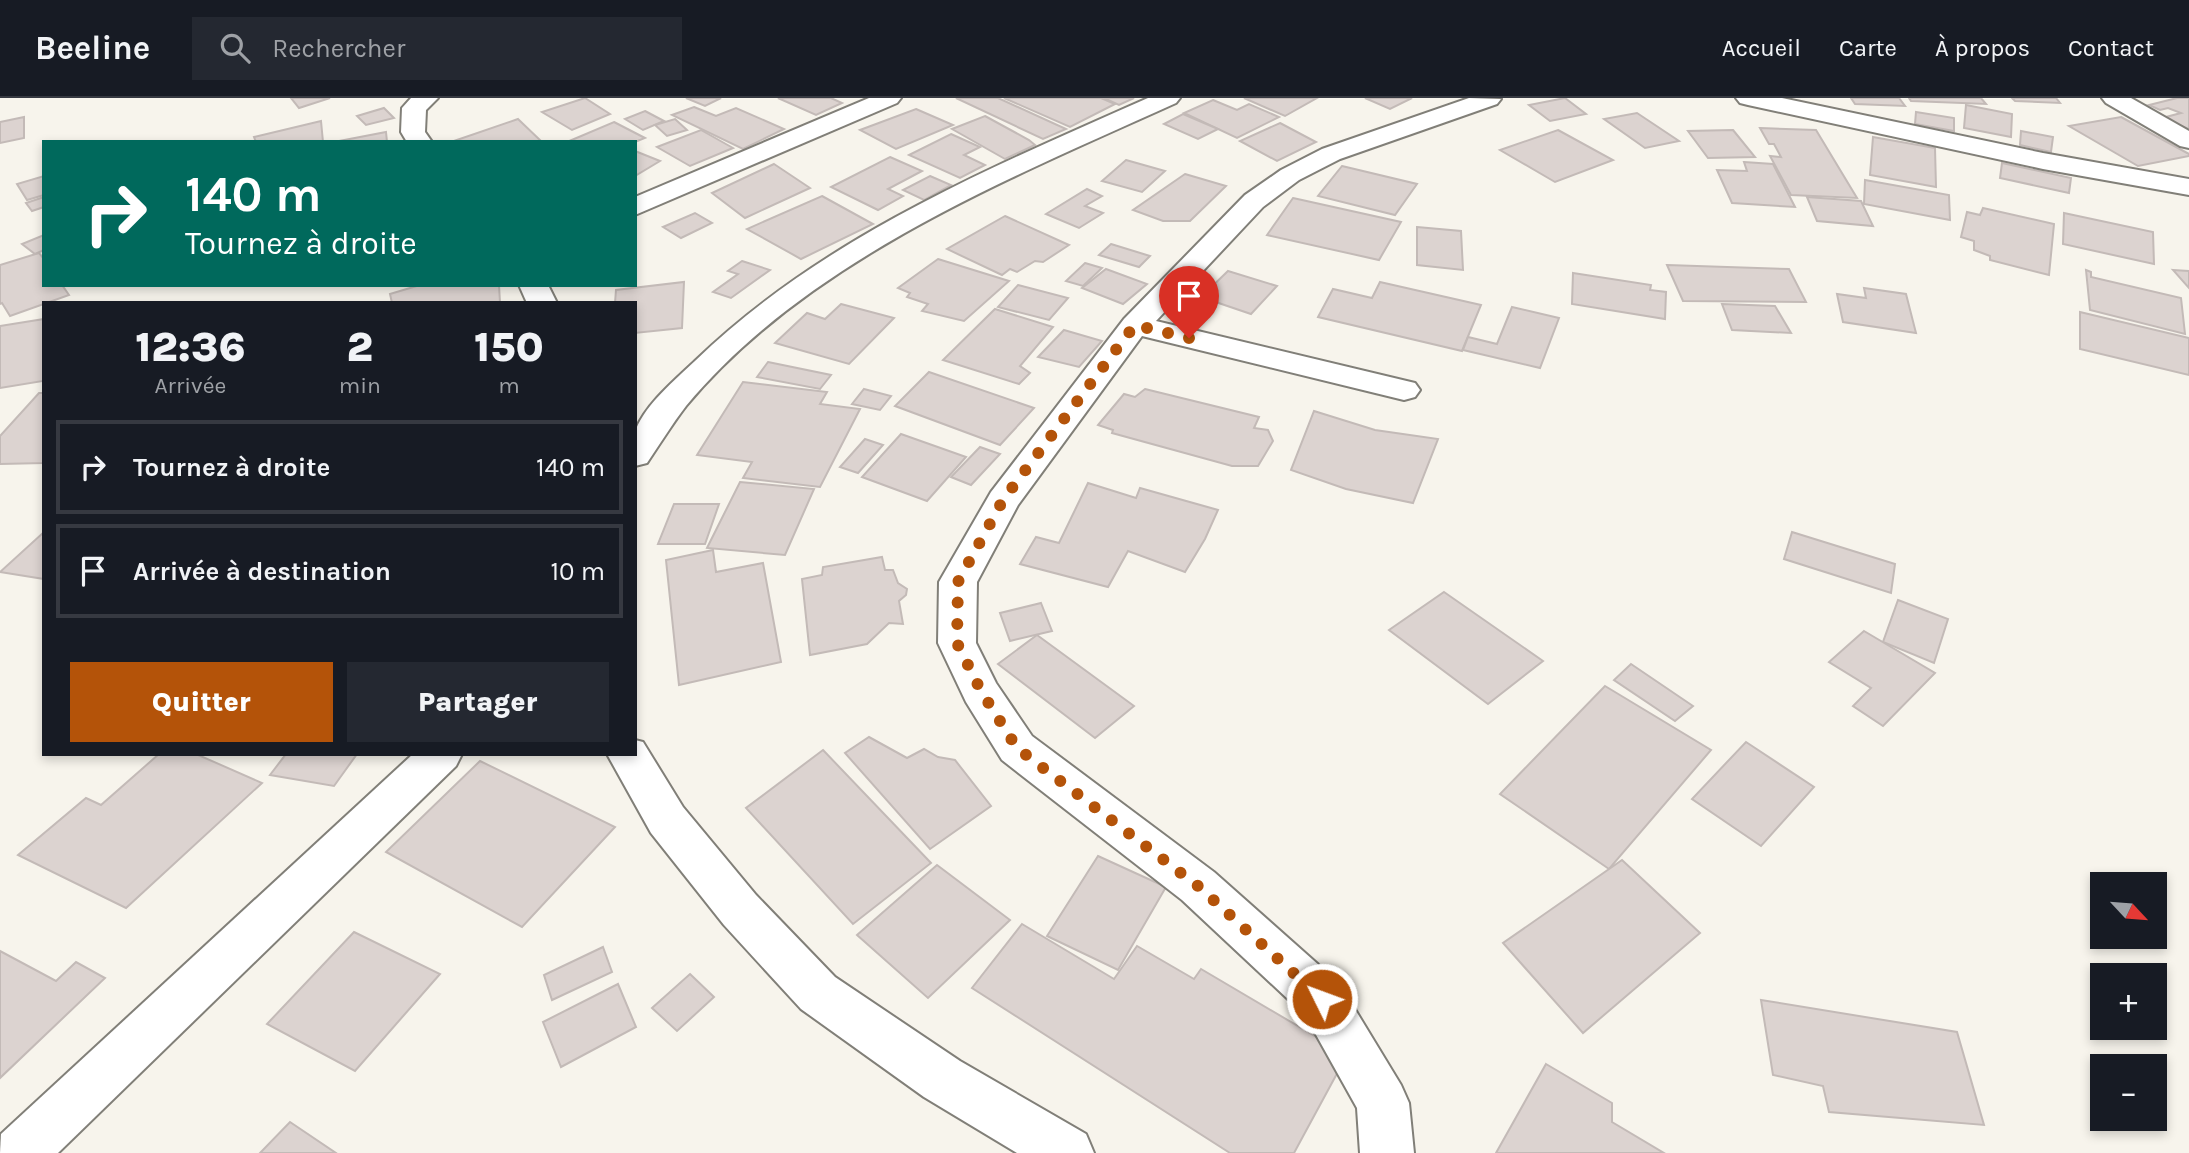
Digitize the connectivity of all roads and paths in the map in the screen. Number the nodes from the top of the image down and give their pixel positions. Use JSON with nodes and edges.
{"nodes":[{"id":1,"x":426,"y":98,"type":"edge"},
{"id":2,"x":889,"y":98,"type":"edge"},
{"id":3,"x":1168,"y":98,"type":"edge"},
{"id":4,"x":1488,"y":98,"type":"edge"},
{"id":5,"x":1495,"y":98,"type":"edge"},
{"id":6,"x":1748,"y":98,"type":"edge"},
{"id":7,"x":2114,"y":98,"type":"edge"},
{"id":8,"x":419,"y":140,"type":"edge"},
{"id":9,"x":2189,"y":141,"type":"edge"},
{"id":10,"x":2189,"y":187,"type":"edge"},
{"id":11,"x":637,"y":206,"type":"edge"},
{"id":12,"x":1135,"y":325,"type":"junction"},
{"id":13,"x":1404,"y":390,"type":"dead end"},
{"id":14,"x":637,"y":453,"type":"edge"},
{"id":15,"x":439,"y":756,"type":"edge"},
{"id":16,"x":629,"y":756,"type":"edge"},
{"id":17,"x":20,"y":1153,"type":"edge"},
{"id":18,"x":1067,"y":1153,"type":"edge"},
{"id":19,"x":1387,"y":1153,"type":"edge"}],
"edges":[{"from":1,"to":8,"type":"street"},
{"from":2,"to":11,"type":"street"},
{"from":3,"to":14,"type":"street"},
{"from":4,"to":5,"type":"street"},
{"from":4,"to":12,"type":"street"},
{"from":6,"to":10,"type":"street"},
{"from":7,"to":9,"type":"street"},
{"from":12,"to":13,"type":"street"},
{"from":12,"to":19,"type":"street"},
{"from":15,"to":17,"type":"street"},
{"from":16,"to":18,"type":"street"}]}
